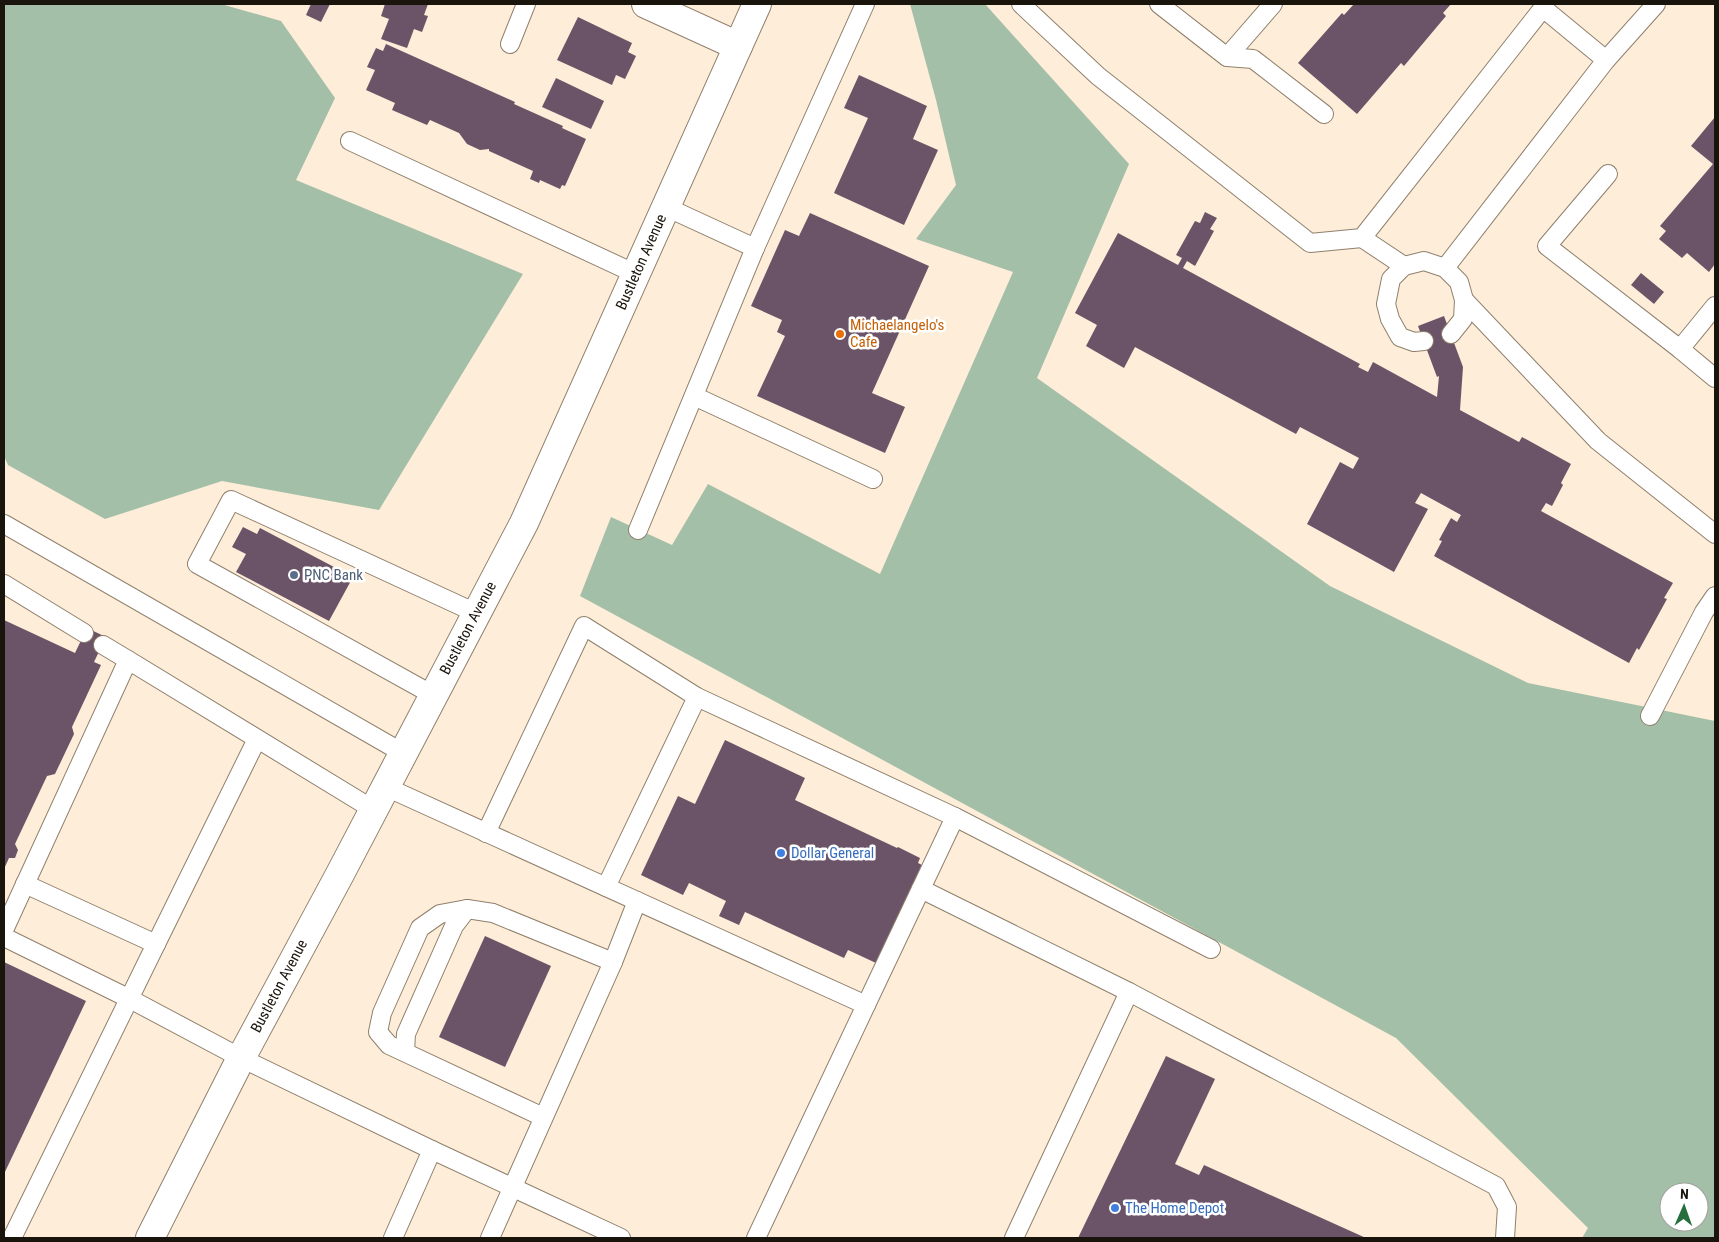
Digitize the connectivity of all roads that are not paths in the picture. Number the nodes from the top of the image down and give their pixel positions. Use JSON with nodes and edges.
{"nodes":[{"id":1,"x":526,"y":4,"type":"edge"},
{"id":2,"x":646,"y":4,"type":"edge"},
{"id":3,"x":757,"y":4,"type":"edge"},
{"id":4,"x":865,"y":4,"type":"edge"},
{"id":5,"x":1021,"y":4,"type":"edge"},
{"id":6,"x":1159,"y":4,"type":"edge"},
{"id":7,"x":1273,"y":4,"type":"edge"},
{"id":8,"x":1656,"y":4,"type":"edge"},
{"id":9,"x":510,"y":44,"type":"dead end"},
{"id":10,"x":738,"y":46,"type":"junction"},
{"id":11,"x":1227,"y":57,"type":"junction"},
{"id":12,"x":1606,"y":60,"type":"junction"},
{"id":13,"x":1324,"y":114,"type":"dead end"},
{"id":14,"x":350,"y":141,"type":"dead end"},
{"id":15,"x":1608,"y":174,"type":"dead end"},
{"id":16,"x":666,"y":207,"type":"junction"},
{"id":17,"x":1362,"y":238,"type":"junction"},
{"id":18,"x":756,"y":248,"type":"junction"},
{"id":19,"x":1404,"y":266,"type":"junction"},
{"id":20,"x":1444,"y":268,"type":"junction"},
{"id":21,"x":636,"y":274,"type":"junction"},
{"id":22,"x":1464,"y":300,"type":"junction"},
{"id":23,"x":1715,"y":306,"type":"edge"},
{"id":24,"x":1451,"y":334,"type":"dead end"},
{"id":25,"x":1424,"y":341,"type":"dead end"},
{"id":26,"x":1680,"y":349,"type":"junction"},
{"id":27,"x":1715,"y":378,"type":"edge"},
{"id":28,"x":694,"y":396,"type":"junction"},
{"id":29,"x":873,"y":479,"type":"dead end"},
{"id":30,"x":4,"y":524,"type":"edge"},
{"id":31,"x":638,"y":530,"type":"dead end"},
{"id":32,"x":1715,"y":534,"type":"edge"},
{"id":33,"x":4,"y":584,"type":"edge"},
{"id":34,"x":1715,"y":596,"type":"edge"},
{"id":35,"x":476,"y":613,"type":"junction"},
{"id":36,"x":84,"y":633,"type":"dead end"},
{"id":37,"x":103,"y":645,"type":"dead end"},
{"id":38,"x":128,"y":660,"type":"junction"},
{"id":39,"x":433,"y":696,"type":"junction"},
{"id":40,"x":697,"y":697,"type":"junction"},
{"id":41,"x":1650,"y":716,"type":"dead end"},
{"id":42,"x":257,"y":738,"type":"junction"},
{"id":43,"x":403,"y":753,"type":"junction"},
{"id":44,"x":380,"y":798,"type":"junction"},
{"id":45,"x":955,"y":817,"type":"junction"},
{"id":46,"x":486,"y":832,"type":"junction"},
{"id":47,"x":25,"y":884,"type":"junction"},
{"id":48,"x":606,"y":888,"type":"junction"},
{"id":49,"x":920,"y":889,"type":"junction"},
{"id":50,"x":637,"y":902,"type":"junction"},
{"id":51,"x":467,"y":910,"type":"junction"},
{"id":52,"x":4,"y":930,"type":"edge"},
{"id":53,"x":4,"y":937,"type":"edge"},
{"id":54,"x":156,"y":944,"type":"junction"},
{"id":55,"x":1211,"y":949,"type":"dead end"},
{"id":56,"x":613,"y":962,"type":"junction"},
{"id":57,"x":1129,"y":992,"type":"junction"},
{"id":58,"x":130,"y":999,"type":"junction"},
{"id":59,"x":866,"y":1005,"type":"junction"},
{"id":60,"x":405,"y":1052,"type":"junction"},
{"id":61,"x":240,"y":1058,"type":"junction"},
{"id":62,"x":543,"y":1118,"type":"junction"},
{"id":63,"x":432,"y":1150,"type":"junction"},
{"id":64,"x":512,"y":1186,"type":"junction"},
{"id":65,"x":12,"y":1238,"type":"edge"},
{"id":66,"x":150,"y":1238,"type":"edge"},
{"id":67,"x":393,"y":1238,"type":"edge"},
{"id":68,"x":490,"y":1238,"type":"edge"},
{"id":69,"x":621,"y":1238,"type":"edge"},
{"id":70,"x":756,"y":1238,"type":"edge"},
{"id":71,"x":1014,"y":1238,"type":"edge"},
{"id":72,"x":1505,"y":1238,"type":"edge"}],
"edges":[{"from":1,"to":9,"type":"lane"},
{"from":2,"to":10,"type":"main road"},
{"from":3,"to":10,"type":"main road","name":"Bustleton Avenue"},
{"from":4,"to":18,"type":"lane"},
{"from":5,"to":17,"type":"lane"},
{"from":6,"to":11,"type":"lane"},
{"from":7,"to":11,"type":"lane"},
{"from":8,"to":12,"type":"lane"},
{"from":10,"to":16,"type":"main road","name":"Bustleton Avenue"},
{"from":11,"to":13,"type":"lane"},
{"from":12,"to":17,"type":"lane"},
{"from":12,"to":20,"type":"lane"},
{"from":14,"to":21,"type":"lane"},
{"from":15,"to":26,"type":"lane"},
{"from":16,"to":18,"type":"lane"},
{"from":16,"to":21,"type":"main road","name":"Bustleton Avenue"},
{"from":17,"to":19,"type":"lane"},
{"from":18,"to":28,"type":"lane"},
{"from":19,"to":20,"type":"lane"},
{"from":19,"to":25,"type":"lane"},
{"from":20,"to":22,"type":"lane"},
{"from":21,"to":35,"type":"main road","name":"Bustleton Avenue"},
{"from":22,"to":24,"type":"lane"},
{"from":22,"to":32,"type":"lane"},
{"from":23,"to":26,"type":"lane"},
{"from":26,"to":27,"type":"lane"},
{"from":28,"to":29,"type":"lane"},
{"from":28,"to":31,"type":"lane"},
{"from":30,"to":43,"type":"lane"},
{"from":33,"to":36,"type":"lane"},
{"from":34,"to":41,"type":"lane"},
{"from":35,"to":39,"type":"main road","name":"Bustleton Avenue"},
{"from":35,"to":39,"type":"lane"},
{"from":37,"to":38,"type":"lane"},
{"from":38,"to":42,"type":"lane"},
{"from":38,"to":47,"type":"lane"},
{"from":39,"to":43,"type":"main road","name":"Bustleton Avenue"},
{"from":40,"to":45,"type":"lane"},
{"from":40,"to":46,"type":"lane"},
{"from":40,"to":48,"type":"lane"},
{"from":42,"to":44,"type":"lane"},
{"from":42,"to":54,"type":"lane"},
{"from":43,"to":44,"type":"main road","name":"Bustleton Avenue"},
{"from":44,"to":46,"type":"lane"},
{"from":44,"to":61,"type":"main road","name":"Bustleton Avenue"},
{"from":45,"to":49,"type":"lane"},
{"from":45,"to":55,"type":"lane"},
{"from":46,"to":48,"type":"lane"},
{"from":47,"to":52,"type":"lane"},
{"from":47,"to":54,"type":"lane"},
{"from":48,"to":50,"type":"lane"},
{"from":49,"to":57,"type":"lane"},
{"from":49,"to":59,"type":"lane"},
{"from":50,"to":56,"type":"lane"},
{"from":50,"to":59,"type":"lane"},
{"from":51,"to":56,"type":"lane"},
{"from":51,"to":60,"type":"lane"},
{"from":51,"to":60,"type":"lane"},
{"from":53,"to":58,"type":"lane"},
{"from":54,"to":58,"type":"lane"},
{"from":56,"to":62,"type":"lane"},
{"from":57,"to":71,"type":"lane"},
{"from":57,"to":72,"type":"lane"},
{"from":58,"to":61,"type":"lane"},
{"from":58,"to":65,"type":"lane"},
{"from":59,"to":70,"type":"lane"},
{"from":60,"to":62,"type":"lane"},
{"from":61,"to":63,"type":"lane"},
{"from":61,"to":66,"type":"main road","name":"Bustleton Avenue"},
{"from":62,"to":64,"type":"lane"},
{"from":63,"to":64,"type":"lane"},
{"from":63,"to":67,"type":"lane"},
{"from":64,"to":68,"type":"lane"},
{"from":64,"to":69,"type":"lane"}]}
